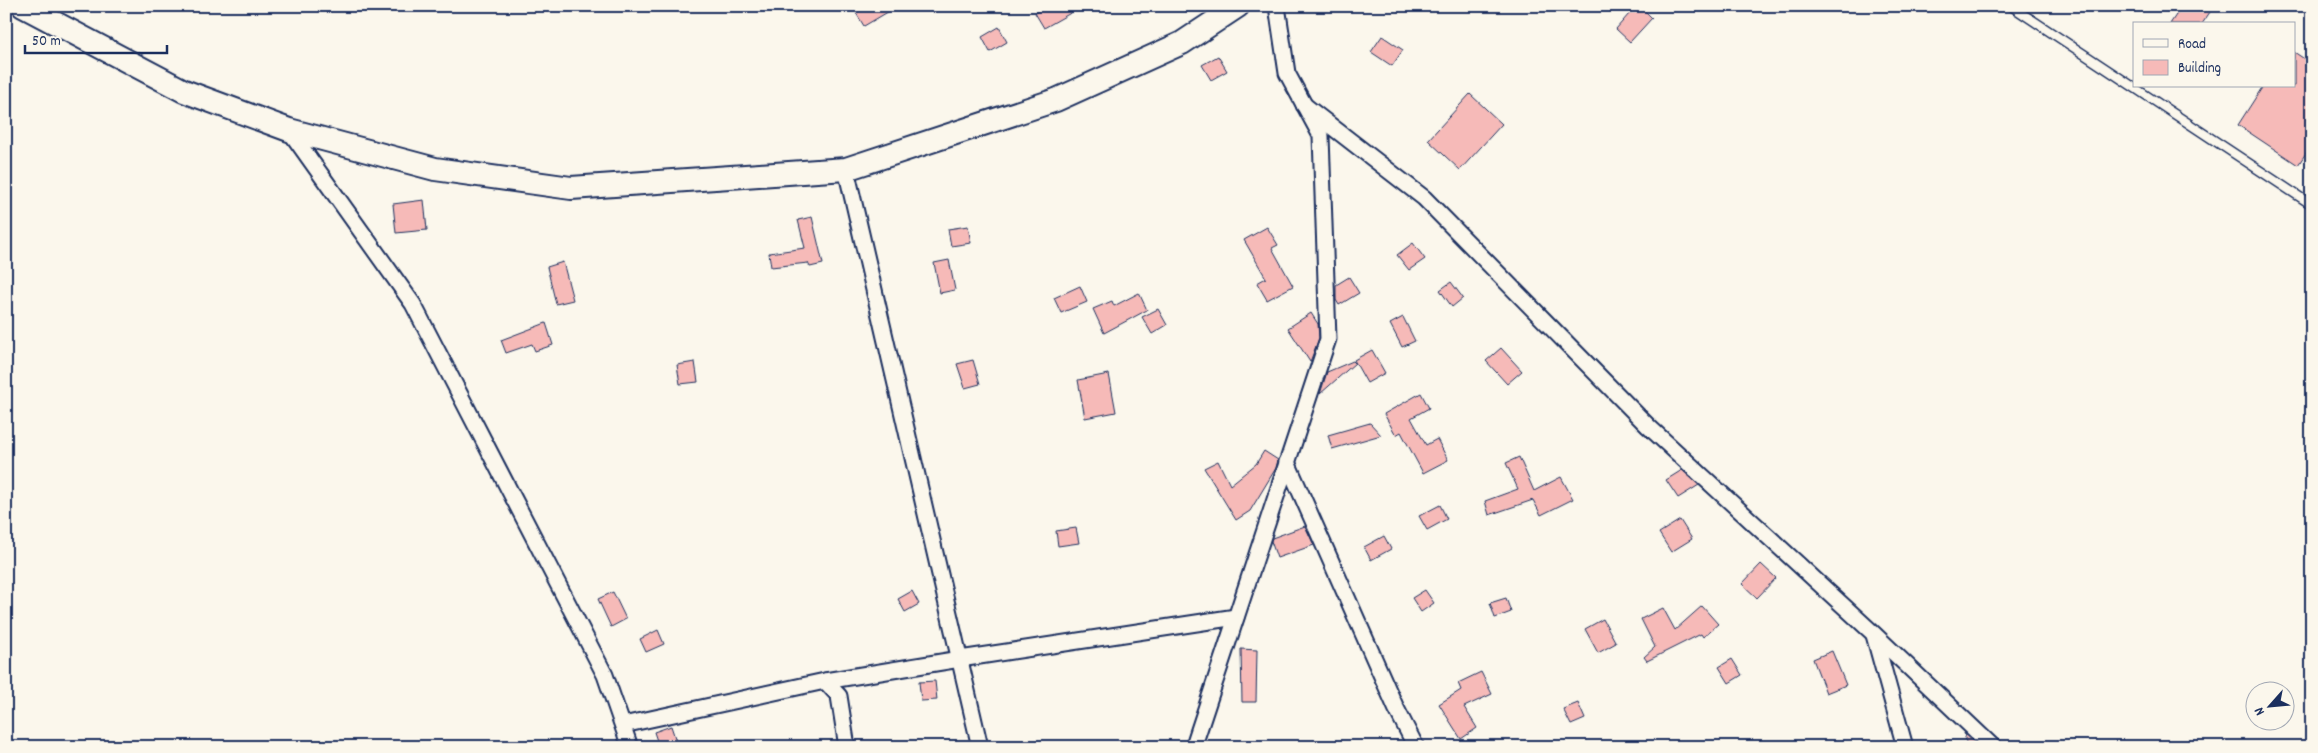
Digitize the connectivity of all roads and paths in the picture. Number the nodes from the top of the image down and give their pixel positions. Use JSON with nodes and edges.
{"nodes":[{"id":1,"x":23,"y":6,"type":"edge"},
{"id":2,"x":1238,"y":6,"type":"edge"},
{"id":3,"x":1277,"y":6,"type":"edge"},
{"id":4,"x":2010,"y":6,"type":"edge"},
{"id":5,"x":2133,"y":87,"type":"edge"},
{"id":6,"x":2134,"y":88,"type":"edge"},
{"id":7,"x":1304,"y":104,"type":"junction"},
{"id":8,"x":289,"y":130,"type":"junction"},
{"id":9,"x":846,"y":169,"type":"junction"},
{"id":10,"x":2312,"y":205,"type":"edge"},
{"id":11,"x":1287,"y":462,"type":"junction"},
{"id":12,"x":1236,"y":617,"type":"junction"},
{"id":13,"x":1874,"y":634,"type":"junction"},
{"id":14,"x":960,"y":658,"type":"junction"},
{"id":15,"x":825,"y":682,"type":"junction"},
{"id":16,"x":623,"y":726,"type":"junction"},
{"id":17,"x":630,"y":747,"type":"edge"},
{"id":18,"x":847,"y":747,"type":"edge"},
{"id":19,"x":980,"y":747,"type":"edge"},
{"id":20,"x":1195,"y":747,"type":"edge"},
{"id":21,"x":1416,"y":747,"type":"edge"},
{"id":22,"x":1905,"y":747,"type":"edge"},
{"id":23,"x":1993,"y":747,"type":"edge"}],
"edges":[{"from":1,"to":8,"type":"main road"},
{"from":2,"to":9,"type":"main road"},
{"from":3,"to":7,"type":"street"},
{"from":4,"to":5,"type":"lane"},
{"from":6,"to":10,"type":"lane"},
{"from":7,"to":11,"type":"street"},
{"from":7,"to":13,"type":"street"},
{"from":8,"to":9,"type":"main road"},
{"from":8,"to":16,"type":"street"},
{"from":9,"to":14,"type":"street"},
{"from":11,"to":12,"type":"street"},
{"from":11,"to":21,"type":"street"},
{"from":12,"to":14,"type":"street"},
{"from":12,"to":20,"type":"street"},
{"from":13,"to":22,"type":"street"},
{"from":13,"to":23,"type":"street"},
{"from":14,"to":15,"type":"street"},
{"from":14,"to":19,"type":"street"},
{"from":15,"to":16,"type":"street"},
{"from":15,"to":18,"type":"street"},
{"from":16,"to":17,"type":"street"}]}
